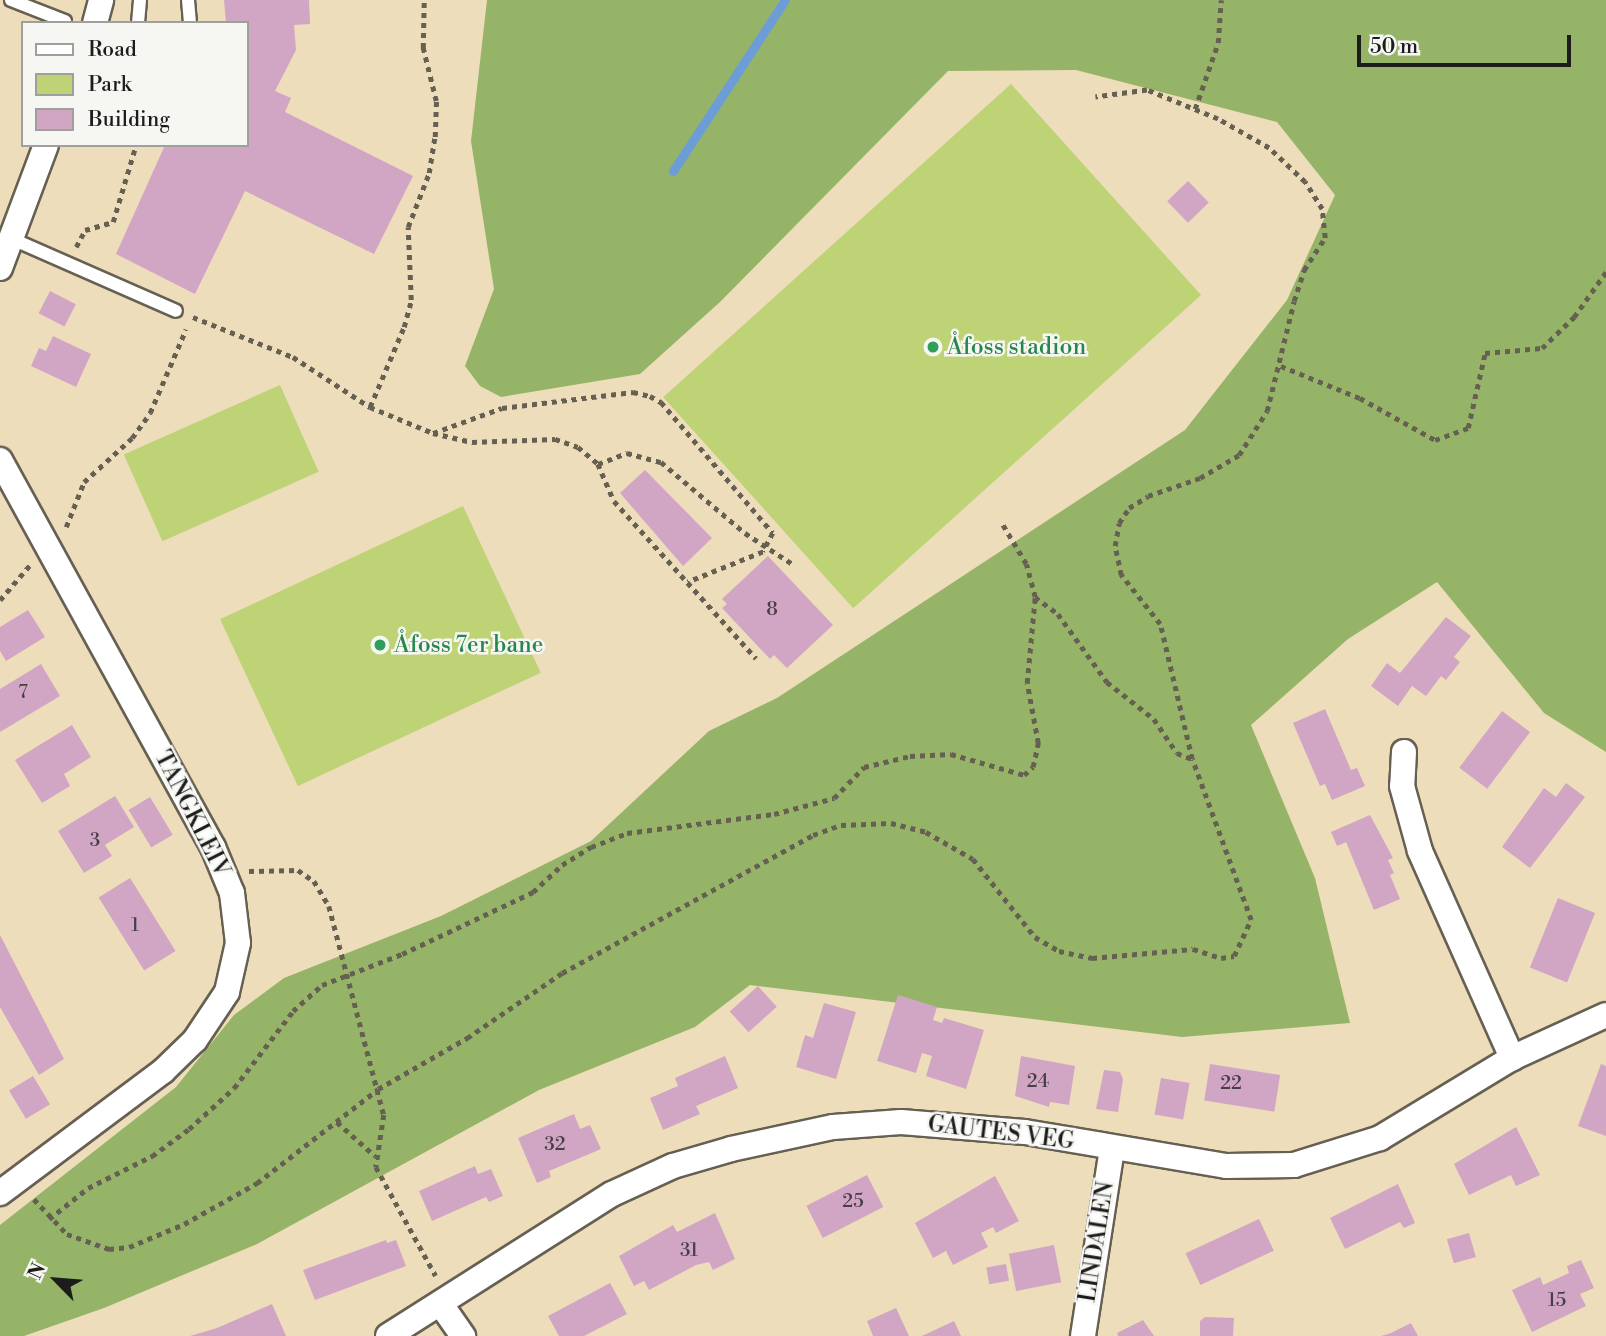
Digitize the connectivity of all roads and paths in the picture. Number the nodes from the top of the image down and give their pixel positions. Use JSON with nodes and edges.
{"nodes":[{"id":1,"x":11,"y":0,"type":"edge"},
{"id":2,"x":101,"y":0,"type":"edge"},
{"id":3,"x":140,"y":0,"type":"edge"},
{"id":4,"x":188,"y":0,"type":"edge"},
{"id":5,"x":424,"y":0,"type":"edge"},
{"id":6,"x":1221,"y":0,"type":"edge"},
{"id":7,"x":65,"y":21,"type":"dead end"},
{"id":8,"x":96,"y":21,"type":"edge"},
{"id":9,"x":138,"y":21,"type":"edge"},
{"id":10,"x":190,"y":21,"type":"edge"},
{"id":11,"x":1095,"y":97,"type":"dead end"},
{"id":12,"x":1195,"y":109,"type":"junction"},
{"id":13,"x":45,"y":147,"type":"edge"},
{"id":14,"x":135,"y":147,"type":"edge"},
{"id":15,"x":10,"y":238,"type":"junction"},
{"id":16,"x":68,"y":263,"type":"junction"},
{"id":17,"x":0,"y":268,"type":"edge"},
{"id":18,"x":1606,"y":272,"type":"edge"},
{"id":19,"x":176,"y":311,"type":"joint"},
{"id":20,"x":192,"y":317,"type":"junction"},
{"id":21,"x":1281,"y":366,"type":"junction"},
{"id":22,"x":370,"y":407,"type":"junction"},
{"id":23,"x":433,"y":433,"type":"junction"},
{"id":24,"x":0,"y":460,"type":"edge"},
{"id":25,"x":598,"y":464,"type":"junction"},
{"id":26,"x":1001,"y":522,"type":"dead end"},
{"id":27,"x":770,"y":547,"type":"junction"},
{"id":28,"x":51,"y":553,"type":"junction"},
{"id":29,"x":794,"y":565,"type":"dead end"},
{"id":30,"x":688,"y":582,"type":"junction"},
{"id":31,"x":1035,"y":597,"type":"junction"},
{"id":32,"x":0,"y":600,"type":"edge"},
{"id":33,"x":756,"y":658,"type":"dead end"},
{"id":34,"x":1405,"y":752,"type":"dead end"},
{"id":35,"x":1192,"y":759,"type":"junction"},
{"id":36,"x":224,"y":871,"type":"junction"},
{"id":37,"x":344,"y":975,"type":"junction"},
{"id":38,"x":1606,"y":1015,"type":"edge"},
{"id":39,"x":1512,"y":1058,"type":"junction"},
{"id":40,"x":378,"y":1089,"type":"junction"},
{"id":41,"x":337,"y":1122,"type":"junction"},
{"id":42,"x":1112,"y":1148,"type":"junction"},
{"id":43,"x":376,"y":1156,"type":"junction"},
{"id":44,"x":7,"y":1182,"type":"edge"},
{"id":45,"x":49,"y":1219,"type":"junction"},
{"id":46,"x":447,"y":1302,"type":"junction"},
{"id":47,"x":388,"y":1336,"type":"edge"},
{"id":48,"x":463,"y":1336,"type":"edge"},
{"id":49,"x":1083,"y":1336,"type":"edge"}],
"edges":[{"from":1,"to":7,"type":"lane"},
{"from":2,"to":8,"type":"street"},
{"from":3,"to":9,"type":"lane"},
{"from":4,"to":10,"type":"lane"},
{"from":5,"to":22,"type":"path"},
{"from":6,"to":12,"type":"path"},
{"from":11,"to":12,"type":"path"},
{"from":12,"to":21,"type":"path"},
{"from":13,"to":15,"type":"street"},
{"from":14,"to":16,"type":"path"},
{"from":15,"to":16,"type":"lane"},
{"from":15,"to":17,"type":"street"},
{"from":16,"to":19,"type":"lane"},
{"from":18,"to":21,"type":"path"},
{"from":19,"to":20,"type":"path"},
{"from":20,"to":22,"type":"path"},
{"from":20,"to":28,"type":"path"},
{"from":21,"to":35,"type":"path"},
{"from":22,"to":23,"type":"path"},
{"from":23,"to":25,"type":"path"},
{"from":23,"to":27,"type":"path"},
{"from":24,"to":28,"type":"street","name":"TANGKLEIV"},
{"from":25,"to":27,"type":"path"},
{"from":25,"to":30,"type":"path"},
{"from":26,"to":31,"type":"path"},
{"from":27,"to":29,"type":"path"},
{"from":27,"to":30,"type":"path"},
{"from":28,"to":32,"type":"path"},
{"from":28,"to":36,"type":"street","name":"TANGKLEIV"},
{"from":30,"to":33,"type":"path"},
{"from":31,"to":35,"type":"path"},
{"from":31,"to":37,"type":"path"},
{"from":34,"to":39,"type":"street"},
{"from":35,"to":40,"type":"path"},
{"from":36,"to":37,"type":"path"},
{"from":36,"to":44,"type":"street","name":"TANGKLEIV"},
{"from":37,"to":40,"type":"path"},
{"from":37,"to":45,"type":"path"},
{"from":38,"to":39,"type":"street","name":"GAUTES VEG"},
{"from":39,"to":42,"type":"street","name":"GAUTES VEG"},
{"from":40,"to":41,"type":"path"},
{"from":40,"to":43,"type":"path"},
{"from":41,"to":43,"type":"path"},
{"from":41,"to":45,"type":"path"},
{"from":42,"to":46,"type":"street","name":"GAUTES VEG"},
{"from":42,"to":49,"type":"street","name":"LINDALEN"},
{"from":43,"to":46,"type":"path"},
{"from":44,"to":45,"type":"path"},
{"from":46,"to":47,"type":"street","name":"GAUTES VEG"},
{"from":46,"to":48,"type":"street"}]}
